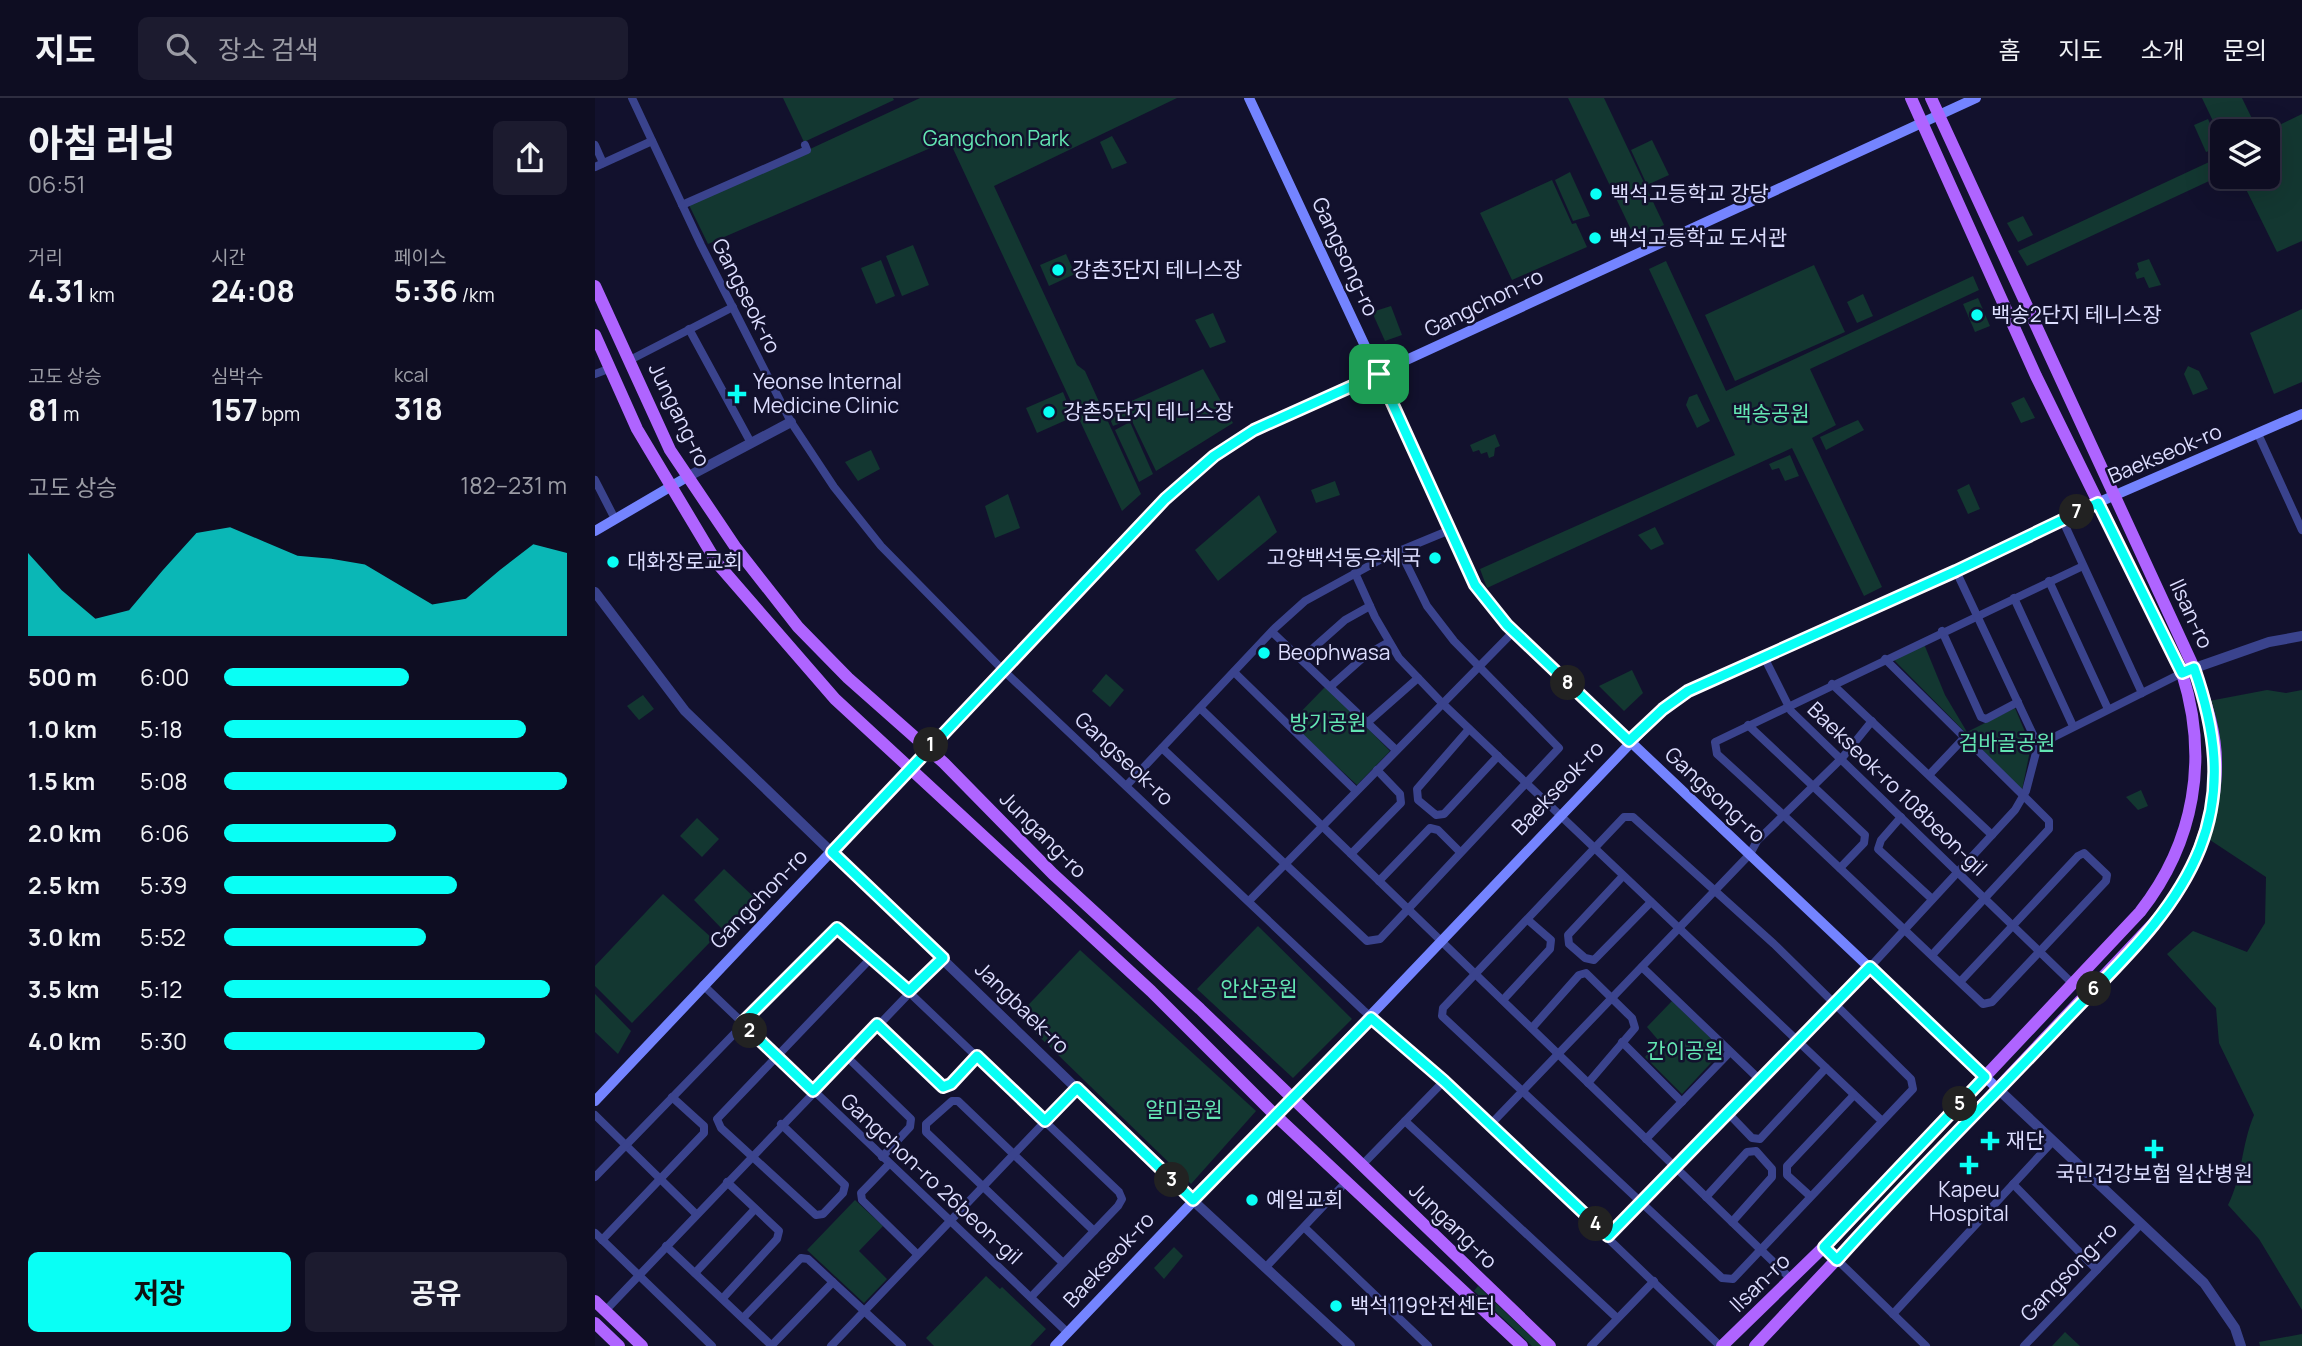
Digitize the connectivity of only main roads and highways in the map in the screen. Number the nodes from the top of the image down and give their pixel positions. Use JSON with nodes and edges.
{"nodes":[{"id":1,"x":1249,"y":98,"type":"edge"},
{"id":2,"x":1911,"y":98,"type":"edge"},
{"id":3,"x":1931,"y":98,"type":"edge"},
{"id":4,"x":1976,"y":98,"type":"edge"},
{"id":5,"x":1939,"y":116,"type":"junction"},
{"id":6,"x":1922,"y":123,"type":"junction"},
{"id":7,"x":595,"y":286,"type":"edge"},
{"id":8,"x":595,"y":335,"type":"edge"},
{"id":9,"x":1379,"y":374,"type":"junction"},
{"id":10,"x":2302,"y":414,"type":"edge"},
{"id":11,"x":687,"y":477,"type":"junction"},
{"id":12,"x":669,"y":487,"type":"junction"},
{"id":13,"x":2116,"y":495,"type":"junction"},
{"id":14,"x":2098,"y":503,"type":"junction"},
{"id":15,"x":595,"y":531,"type":"edge"},
{"id":16,"x":1629,"y":741,"type":"junction"},
{"id":17,"x":928,"y":748,"type":"junction"},
{"id":18,"x":908,"y":769,"type":"junction"},
{"id":19,"x":1985,"y":1077,"type":"junction"},
{"id":20,"x":1999,"y":1090,"type":"junction"},
{"id":21,"x":1291,"y":1097,"type":"junction"},
{"id":22,"x":595,"y":1101,"type":"edge"},
{"id":23,"x":1274,"y":1114,"type":"junction"},
{"id":24,"x":600,"y":1306,"type":"edge"},
{"id":25,"x":595,"y":1324,"type":"edge"},
{"id":26,"x":619,"y":1346,"type":"edge"},
{"id":27,"x":642,"y":1346,"type":"edge"},
{"id":28,"x":1055,"y":1346,"type":"edge"},
{"id":29,"x":1522,"y":1346,"type":"edge"},
{"id":30,"x":1550,"y":1346,"type":"edge"},
{"id":31,"x":1721,"y":1346,"type":"edge"},
{"id":32,"x":1755,"y":1346,"type":"edge"}],
"edges":[{"from":1,"to":9,"type":"main road","name":"Gangsong-ro"},
{"from":2,"to":6,"type":"main road","name":"Ilsan-ro"},
{"from":3,"to":5,"type":"main road","name":"Ilsan-ro"},
{"from":4,"to":5,"type":"main road","name":"Gangchon-ro"},
{"from":5,"to":6,"type":"main road","name":"Gangchon-ro"},
{"from":5,"to":13,"type":"main road","name":"Ilsan-ro"},
{"from":6,"to":9,"type":"main road","name":"Gangchon-ro"},
{"from":6,"to":14,"type":"main road","name":"Ilsan-ro"},
{"from":7,"to":11,"type":"main road","name":"Jungang-ro"},
{"from":8,"to":12,"type":"main road","name":"Jungang-ro"},
{"from":9,"to":16,"type":"main road","name":"Gangsong-ro"},
{"from":9,"to":17,"type":"main road","name":"Gangchon-ro"},
{"from":10,"to":13,"type":"main road","name":"Baekseok-ro"},
{"from":11,"to":12,"type":"main road"},
{"from":11,"to":17,"type":"main road","name":"Jungang-ro"},
{"from":12,"to":15,"type":"main road"},
{"from":12,"to":18,"type":"main road","name":"Jungang-ro"},
{"from":13,"to":14,"type":"main road","name":"Baekseok-ro"},
{"from":13,"to":20,"type":"main road","name":"Ilsan-ro"},
{"from":14,"to":16,"type":"main road","name":"Baekseok-ro"},
{"from":14,"to":19,"type":"main road","name":"Ilsan-ro"},
{"from":16,"to":19,"type":"main road","name":"Gangsong-ro"},
{"from":16,"to":21,"type":"main road","name":"Baekseok-ro"},
{"from":17,"to":18,"type":"main road","name":"Gangchon-ro"},
{"from":17,"to":21,"type":"main road","name":"Jungang-ro"},
{"from":18,"to":22,"type":"main road","name":"Gangchon-ro"},
{"from":18,"to":23,"type":"main road","name":"Jungang-ro"},
{"from":19,"to":20,"type":"main road","name":"Gangsong-ro"},
{"from":19,"to":31,"type":"main road","name":"Ilsan-ro"},
{"from":20,"to":32,"type":"main road","name":"Ilsan-ro"},
{"from":21,"to":23,"type":"main road","name":"Baekseok-ro"},
{"from":21,"to":30,"type":"main road","name":"Jungang-ro"},
{"from":23,"to":28,"type":"main road","name":"Baekseok-ro"},
{"from":23,"to":29,"type":"main road","name":"Jungang-ro"},
{"from":24,"to":27,"type":"main road"},
{"from":25,"to":26,"type":"main road"}]}
